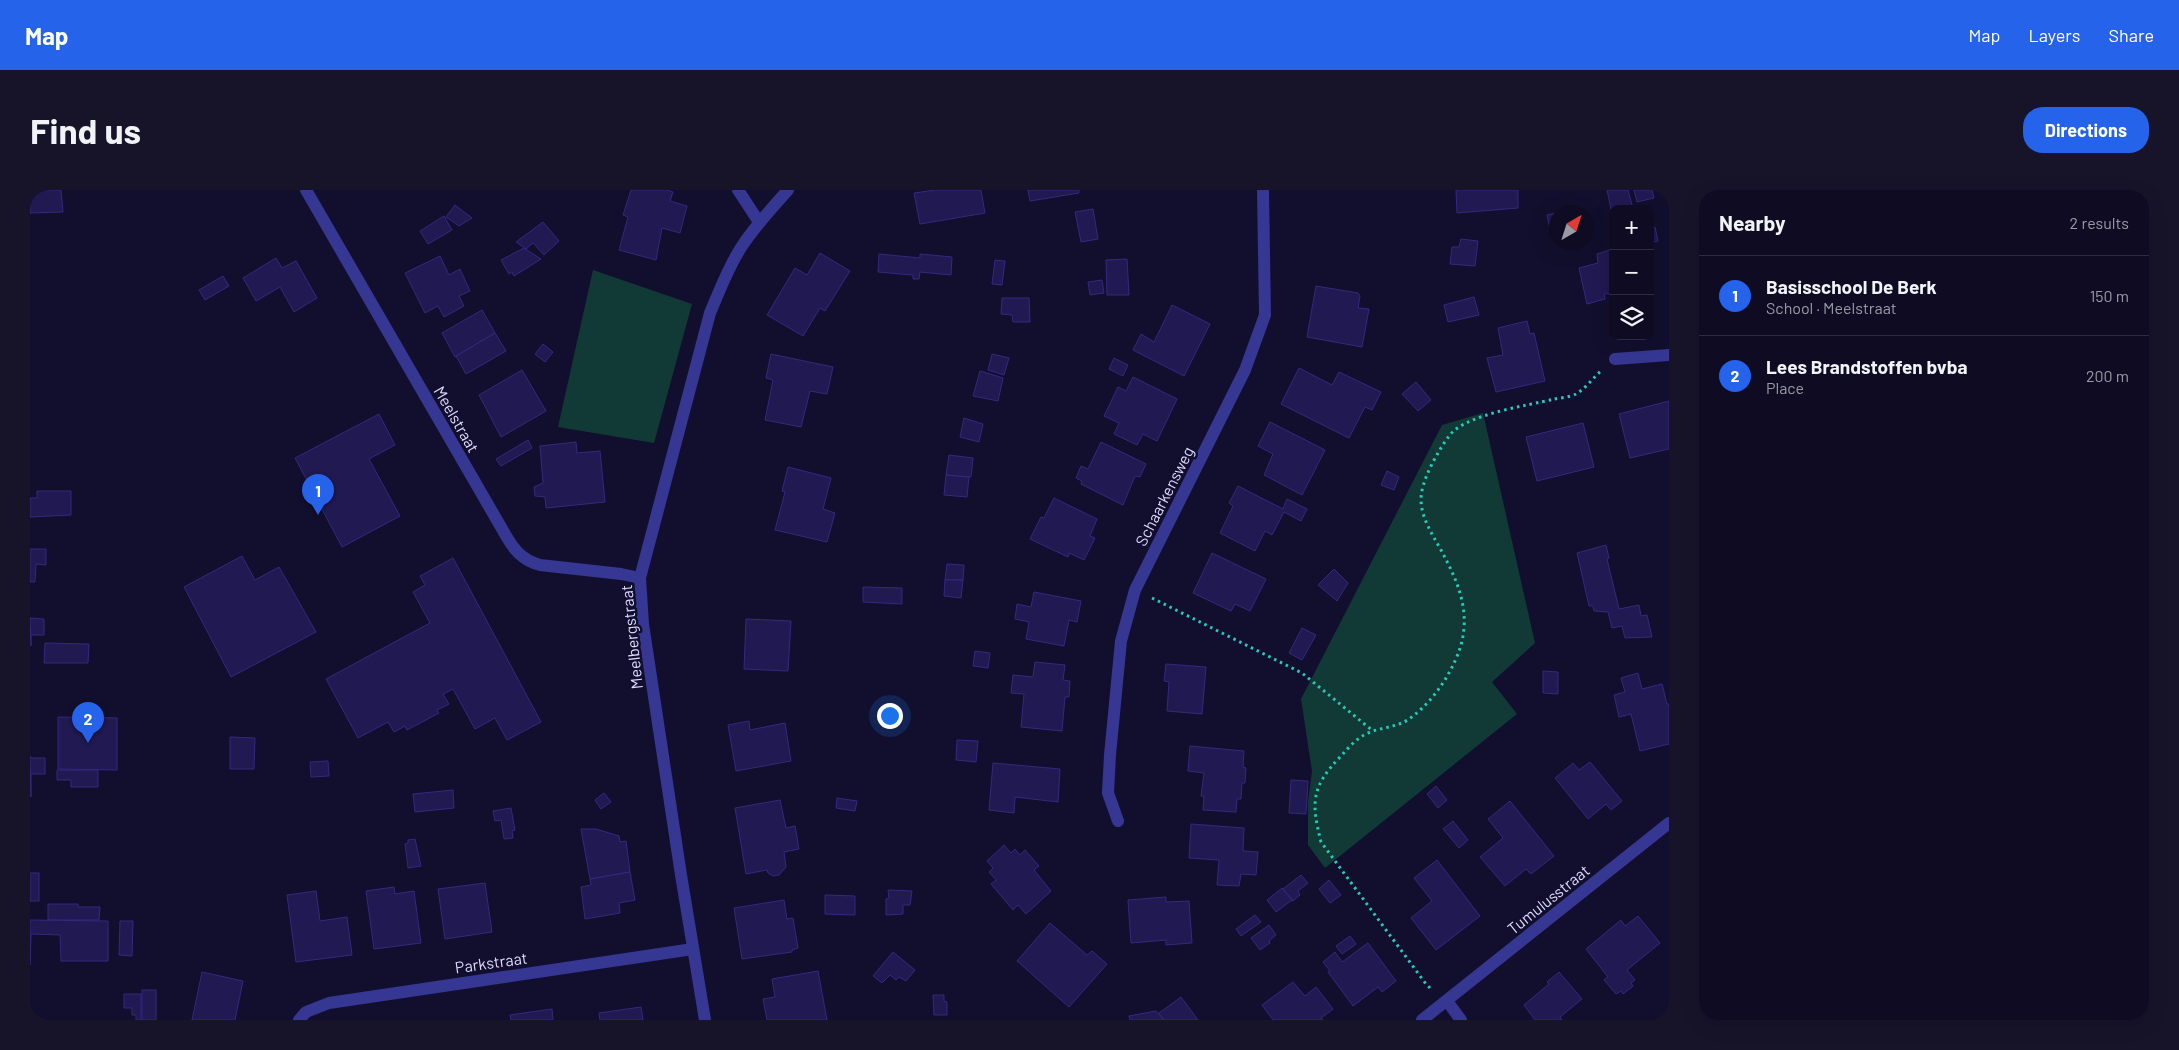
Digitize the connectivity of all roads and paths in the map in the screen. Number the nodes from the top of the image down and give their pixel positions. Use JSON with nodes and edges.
{"nodes":[{"id":1,"x":306,"y":190,"type":"edge"},
{"id":2,"x":738,"y":190,"type":"edge"},
{"id":3,"x":788,"y":190,"type":"edge"},
{"id":4,"x":1263,"y":190,"type":"edge"},
{"id":5,"x":759,"y":222,"type":"junction"},
{"id":6,"x":1669,"y":355,"type":"edge"},
{"id":7,"x":1615,"y":359,"type":"joint"},
{"id":8,"x":640,"y":578,"type":"junction"},
{"id":9,"x":1135,"y":590,"type":"junction"},
{"id":10,"x":1373,"y":731,"type":"junction"},
{"id":11,"x":1118,"y":821,"type":"dead end"},
{"id":12,"x":1669,"y":823,"type":"edge"},
{"id":13,"x":693,"y":949,"type":"junction"},
{"id":14,"x":1447,"y":1001,"type":"junction"},
{"id":15,"x":299,"y":1020,"type":"edge"},
{"id":16,"x":705,"y":1020,"type":"edge"},
{"id":17,"x":1422,"y":1020,"type":"edge"},
{"id":18,"x":1461,"y":1020,"type":"edge"}],
"edges":[{"from":1,"to":8,"type":"street","name":"Meelstraat"},
{"from":2,"to":5,"type":"street"},
{"from":3,"to":5,"type":"street","name":"Meelbergstraat"},
{"from":4,"to":9,"type":"street","name":"Schaarkensweg"},
{"from":5,"to":8,"type":"street","name":"Meelbergstraat"},
{"from":6,"to":7,"type":"street"},
{"from":7,"to":10,"type":"path"},
{"from":8,"to":13,"type":"street","name":"Meelbergstraat"},
{"from":9,"to":10,"type":"path"},
{"from":9,"to":11,"type":"street","name":"Schaarkensweg"},
{"from":10,"to":14,"type":"path"},
{"from":12,"to":14,"type":"street","name":"Tumulusstraat"},
{"from":13,"to":15,"type":"street","name":"Parkstraat"},
{"from":13,"to":16,"type":"street","name":"Meelbergstraat"},
{"from":14,"to":17,"type":"street","name":"Tumulusstraat"},
{"from":14,"to":18,"type":"street"}]}
